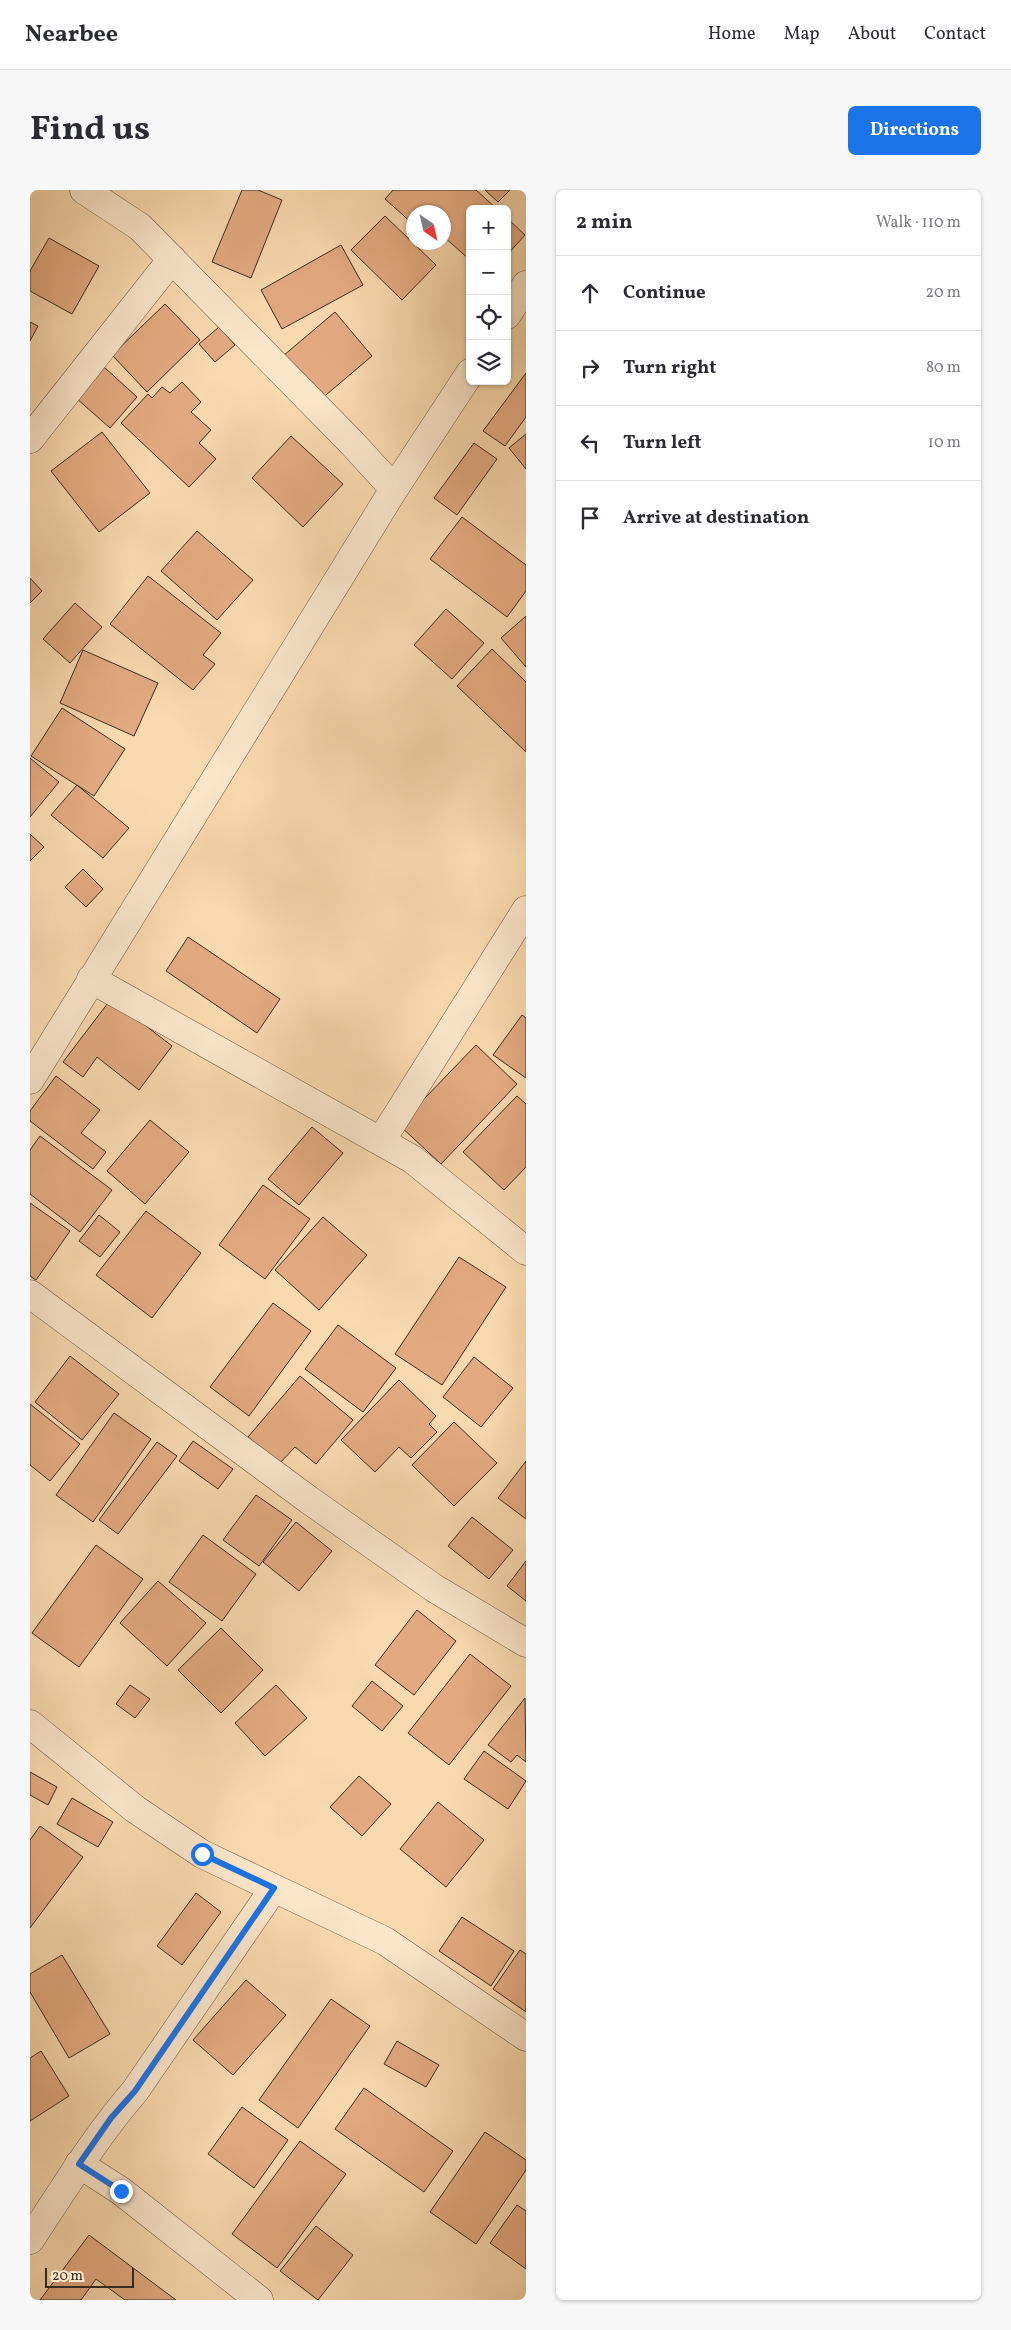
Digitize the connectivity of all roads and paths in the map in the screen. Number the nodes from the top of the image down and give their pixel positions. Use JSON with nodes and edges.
{"nodes":[{"id":1,"x":84,"y":190,"type":"edge"},
{"id":2,"x":172,"y":259,"type":"junction"},
{"id":3,"x":526,"y":286,"type":"edge"},
{"id":4,"x":511,"y":308,"type":"edge"},
{"id":5,"x":466,"y":379,"type":"edge"},
{"id":6,"x":30,"y":439,"type":"edge"},
{"id":7,"x":394,"y":489,"type":"junction"},
{"id":8,"x":526,"y":910,"type":"edge"},
{"id":9,"x":90,"y":979,"type":"junction"},
{"id":10,"x":30,"y":1080,"type":"edge"},
{"id":11,"x":381,"y":1141,"type":"junction"},
{"id":12,"x":526,"y":1251,"type":"edge"},
{"id":13,"x":30,"y":1294,"type":"edge"},
{"id":14,"x":526,"y":1643,"type":"edge"},
{"id":15,"x":30,"y":1724,"type":"edge"},
{"id":16,"x":274,"y":1888,"type":"junction"},
{"id":17,"x":526,"y":2037,"type":"edge"},
{"id":18,"x":79,"y":2164,"type":"junction"},
{"id":19,"x":30,"y":2240,"type":"edge"},
{"id":20,"x":259,"y":2300,"type":"edge"}],
"edges":[{"from":1,"to":2,"type":"street"},
{"from":2,"to":6,"type":"street"},
{"from":2,"to":7,"type":"street"},
{"from":3,"to":4,"type":"street"},
{"from":5,"to":7,"type":"street"},
{"from":7,"to":9,"type":"street"},
{"from":8,"to":11,"type":"street"},
{"from":9,"to":10,"type":"street"},
{"from":9,"to":11,"type":"street"},
{"from":11,"to":12,"type":"street"},
{"from":13,"to":14,"type":"street"},
{"from":15,"to":16,"type":"street"},
{"from":16,"to":17,"type":"street"},
{"from":16,"to":18,"type":"street"},
{"from":18,"to":19,"type":"street"},
{"from":18,"to":20,"type":"street"}]}
